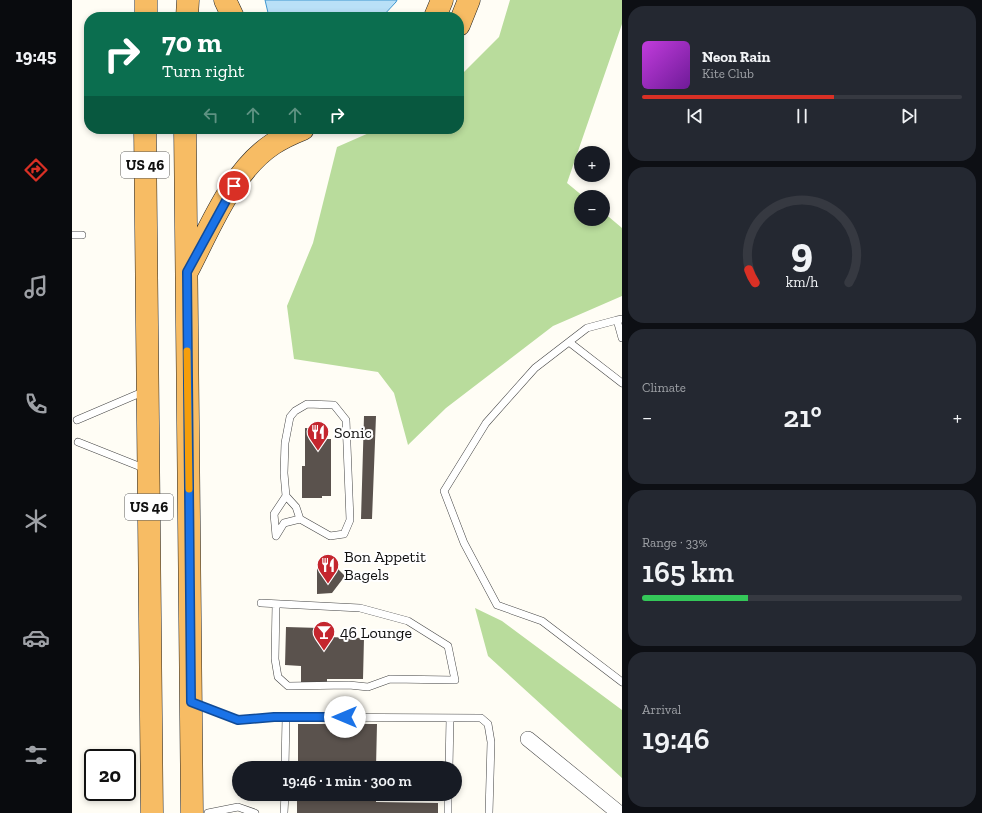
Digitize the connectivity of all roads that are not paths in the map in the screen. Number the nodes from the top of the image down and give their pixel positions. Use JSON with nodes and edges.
{"nodes":[{"id":1,"x":188,"y":0,"type":"edge"},
{"id":2,"x":225,"y":0,"type":"edge"},
{"id":3,"x":442,"y":0,"type":"edge"},
{"id":4,"x":469,"y":0,"type":"edge"},
{"id":5,"x":187,"y":12,"type":"edge"},
{"id":6,"x":230,"y":12,"type":"edge"},
{"id":7,"x":437,"y":12,"type":"edge"},
{"id":8,"x":464,"y":12,"type":"edge"},
{"id":9,"x":145,"y":134,"type":"edge"},
{"id":10,"x":185,"y":134,"type":"edge"},
{"id":11,"x":293,"y":134,"type":"edge"},
{"id":12,"x":82,"y":235,"type":"dead end"},
{"id":13,"x":72,"y":236,"type":"edge"},
{"id":14,"x":187,"y":272,"type":"junction"},
{"id":15,"x":619,"y":320,"type":"edge"},
{"id":16,"x":622,"y":338,"type":"edge"},
{"id":17,"x":569,"y":342,"type":"junction"},
{"id":18,"x":622,"y":383,"type":"edge"},
{"id":19,"x":147,"y":390,"type":"junction"},
{"id":20,"x":77,"y":420,"type":"dead end"},
{"id":21,"x":78,"y":442,"type":"dead end"},
{"id":22,"x":149,"y":470,"type":"junction"},
{"id":23,"x":286,"y":496,"type":"junction"},
{"id":24,"x":300,"y":519,"type":"junction"},
{"id":25,"x":261,"y":603,"type":"dead end"},
{"id":26,"x":276,"y":604,"type":"junction"},
{"id":27,"x":622,"y":682,"type":"edge"},
{"id":28,"x":191,"y":702,"type":"junction"},
{"id":29,"x":286,"y":717,"type":"junction"},
{"id":30,"x":450,"y":718,"type":"junction"},
{"id":31,"x":528,"y":739,"type":"dead end"},
{"id":32,"x":285,"y":761,"type":"edge"},
{"id":33,"x":449,"y":761,"type":"edge"},
{"id":34,"x":285,"y":801,"type":"edge"},
{"id":35,"x":448,"y":801,"type":"edge"},
{"id":36,"x":152,"y":813,"type":"edge"},
{"id":37,"x":192,"y":813,"type":"edge"},
{"id":38,"x":208,"y":813,"type":"edge"},
{"id":39,"x":255,"y":813,"type":"edge"},
{"id":40,"x":284,"y":813,"type":"edge"},
{"id":41,"x":448,"y":813,"type":"edge"},
{"id":42,"x":489,"y":813,"type":"edge"},
{"id":43,"x":619,"y":813,"type":"edge"}],
"edges":[{"from":1,"to":5,"type":"highway"},
{"from":2,"to":6,"type":"highway"},
{"from":3,"to":7,"type":"highway"},
{"from":4,"to":8,"type":"highway"},
{"from":9,"to":19,"type":"highway","number":"US 46"},
{"from":10,"to":14,"type":"highway","number":"US 46"},
{"from":11,"to":14,"type":"highway"},
{"from":12,"to":13,"type":"lane"},
{"from":14,"to":28,"type":"highway","number":"US 46"},
{"from":15,"to":16,"type":"lane"},
{"from":15,"to":17,"type":"lane"},
{"from":17,"to":18,"type":"lane"},
{"from":17,"to":27,"type":"lane"},
{"from":19,"to":20,"type":"lane"},
{"from":19,"to":22,"type":"highway","number":"US 46"},
{"from":21,"to":22,"type":"lane"},
{"from":22,"to":36,"type":"highway","number":"US 46"},
{"from":23,"to":24,"type":"lane"},
{"from":23,"to":24,"type":"lane"},
{"from":23,"to":24,"type":"lane"},
{"from":25,"to":26,"type":"lane"},
{"from":26,"to":26,"type":"lane"},
{"from":28,"to":29,"type":"lane"},
{"from":28,"to":37,"type":"highway","number":"US 46"},
{"from":29,"to":30,"type":"lane"},
{"from":29,"to":32,"type":"lane"},
{"from":30,"to":33,"type":"lane"},
{"from":30,"to":42,"type":"lane"},
{"from":31,"to":43,"type":"street"},
{"from":34,"to":40,"type":"lane"},
{"from":35,"to":41,"type":"lane"},
{"from":38,"to":39,"type":"lane"}]}
